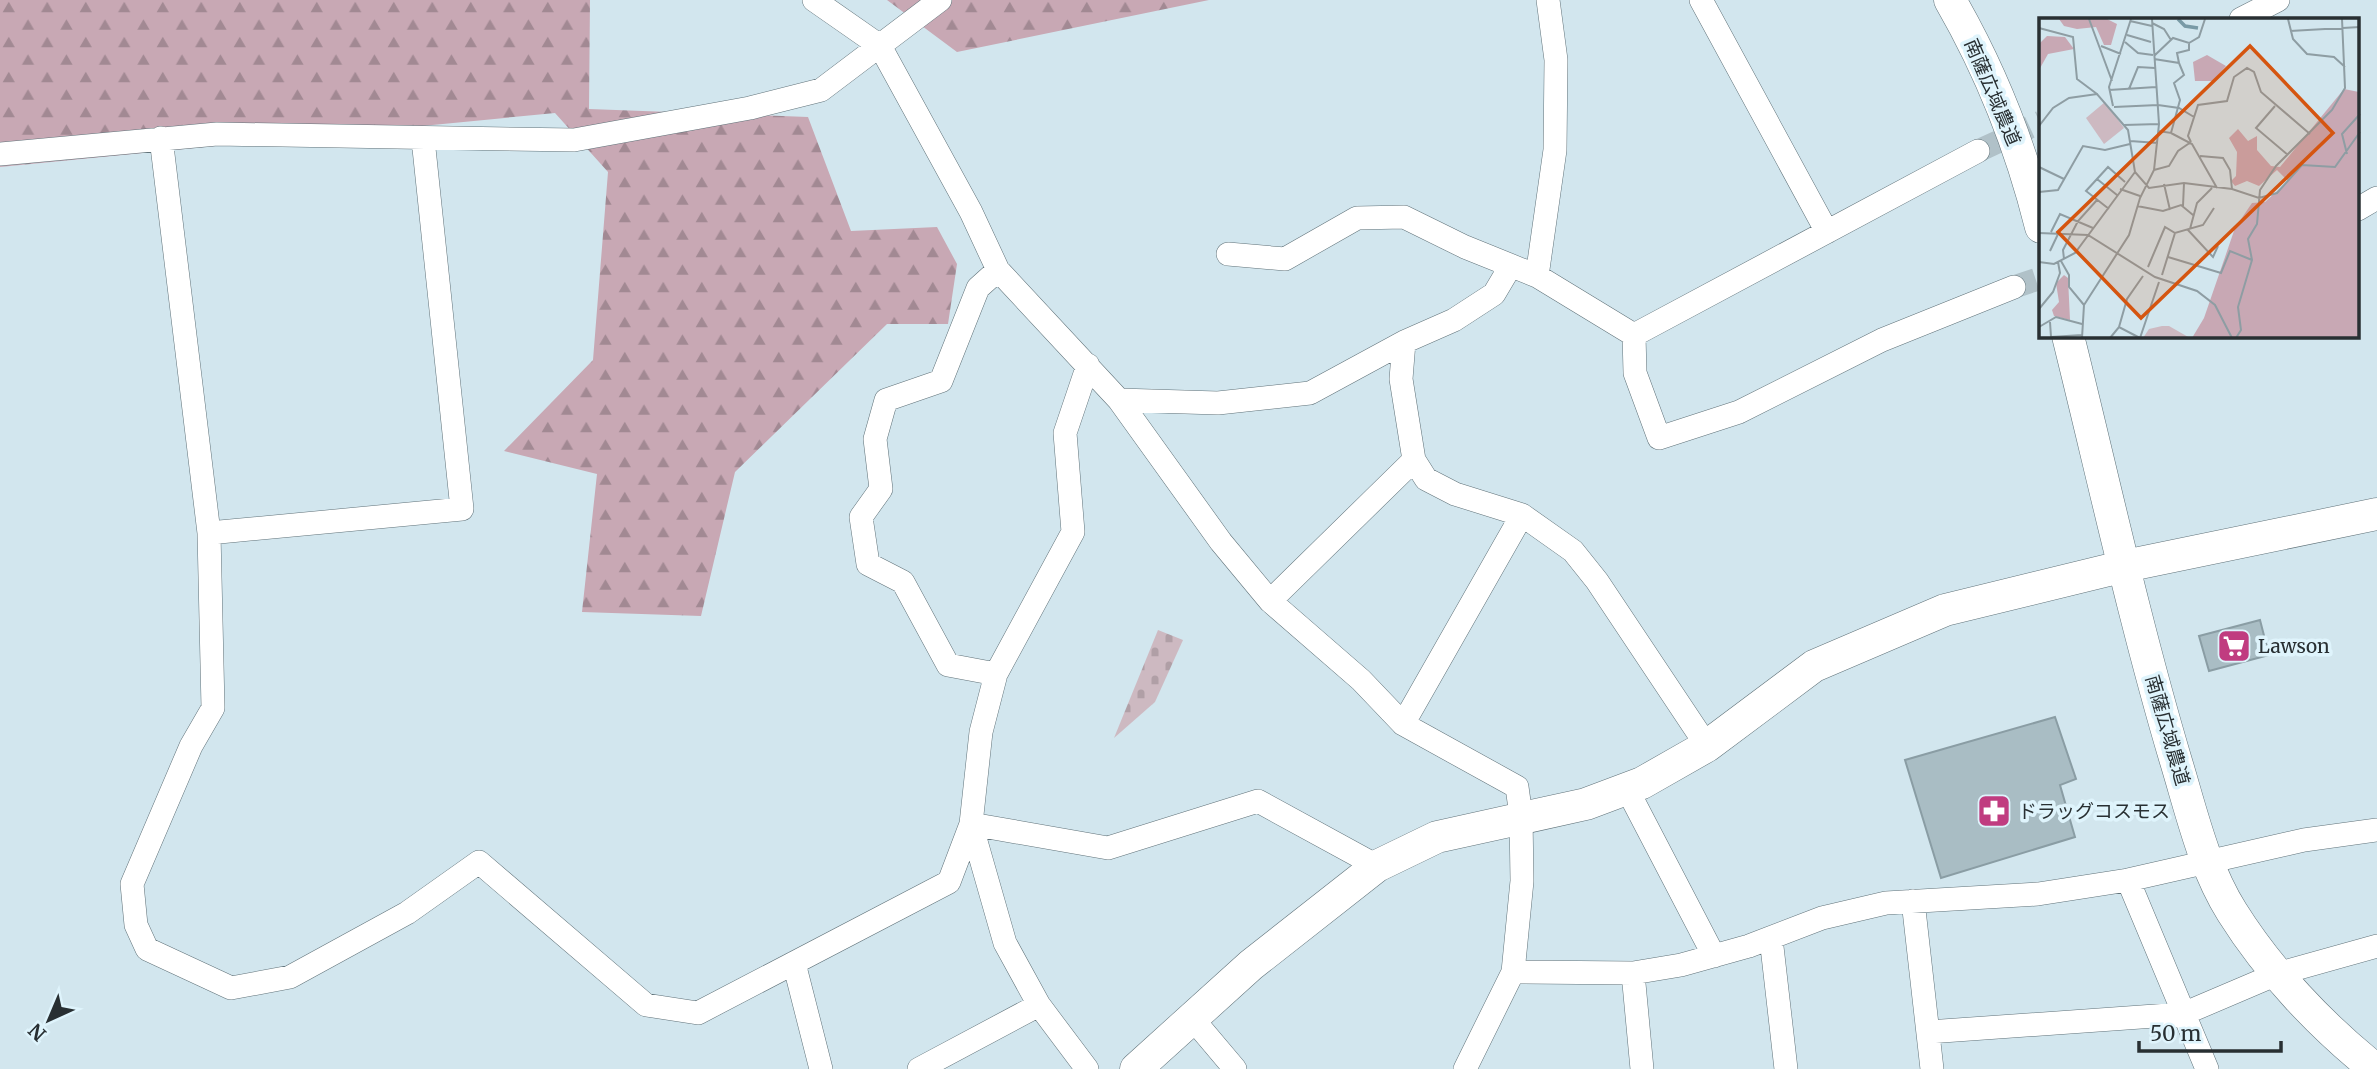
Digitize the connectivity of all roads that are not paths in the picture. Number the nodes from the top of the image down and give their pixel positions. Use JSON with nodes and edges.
{"nodes":[{"id":1,"x":814,"y":0,"type":"edge"},
{"id":2,"x":940,"y":0,"type":"edge"},
{"id":3,"x":1548,"y":0,"type":"edge"},
{"id":4,"x":1701,"y":0,"type":"edge"},
{"id":5,"x":1950,"y":0,"type":"edge"},
{"id":6,"x":2278,"y":0,"type":"edge"},
{"id":7,"x":2243,"y":18,"type":"edge"},
{"id":8,"x":880,"y":46,"type":"junction"},
{"id":9,"x":160,"y":138,"type":"junction"},
{"id":10,"x":423,"y":139,"type":"junction"},
{"id":11,"x":1978,"y":151,"type":"tunnel mouth"},
{"id":12,"x":0,"y":154,"type":"edge"},
{"id":13,"x":2377,"y":198,"type":"edge"},
{"id":14,"x":2360,"y":208,"type":"edge"},
{"id":15,"x":2039,"y":218,"type":"edge"},
{"id":16,"x":1827,"y":232,"type":"junction"},
{"id":17,"x":1228,"y":254,"type":"dead end"},
{"id":18,"x":1510,"y":267,"type":"junction"},
{"id":19,"x":998,"y":270,"type":"junction"},
{"id":20,"x":1537,"y":276,"type":"junction"},
{"id":21,"x":2014,"y":287,"type":"tunnel mouth"},
{"id":22,"x":1634,"y":335,"type":"junction"},
{"id":23,"x":2068,"y":338,"type":"edge"},
{"id":24,"x":1404,"y":342,"type":"junction"},
{"id":25,"x":1087,"y":365,"type":"junction"},
{"id":26,"x":1119,"y":400,"type":"junction"},
{"id":27,"x":1415,"y":460,"type":"junction"},
{"id":28,"x":2377,"y":514,"type":"edge"},
{"id":29,"x":1522,"y":515,"type":"junction"},
{"id":30,"x":209,"y":534,"type":"junction"},
{"id":31,"x":2125,"y":566,"type":"junction"},
{"id":32,"x":1270,"y":601,"type":"junction"},
{"id":33,"x":996,"y":674,"type":"junction"},
{"id":34,"x":1403,"y":723,"type":"junction"},
{"id":35,"x":1707,"y":746,"type":"junction"},
{"id":36,"x":1627,"y":789,"type":"junction"},
{"id":37,"x":1521,"y":816,"type":"junction"},
{"id":38,"x":971,"y":824,"type":"junction"},
{"id":39,"x":2377,"y":830,"type":"edge"},
{"id":40,"x":2206,"y":861,"type":"junction"},
{"id":41,"x":1377,"y":866,"type":"junction"},
{"id":42,"x":2128,"y":880,"type":"junction"},
{"id":43,"x":1913,"y":901,"type":"junction"},
{"id":44,"x":1771,"y":938,"type":"junction"},
{"id":45,"x":2377,"y":946,"type":"edge"},
{"id":46,"x":1714,"y":956,"type":"junction"},
{"id":47,"x":794,"y":962,"type":"junction"},
{"id":48,"x":1513,"y":972,"type":"junction"},
{"id":49,"x":1633,"y":973,"type":"junction"},
{"id":50,"x":2277,"y":974,"type":"junction"},
{"id":51,"x":1039,"y":1005,"type":"junction"},
{"id":52,"x":2183,"y":1014,"type":"junction"},
{"id":53,"x":1192,"y":1018,"type":"junction"},
{"id":54,"x":1928,"y":1032,"type":"junction"},
{"id":55,"x":2372,"y":1063,"type":"edge"},
{"id":56,"x":821,"y":1069,"type":"edge"},
{"id":57,"x":919,"y":1069,"type":"edge"},
{"id":58,"x":1087,"y":1069,"type":"edge"},
{"id":59,"x":1136,"y":1069,"type":"edge"},
{"id":60,"x":1235,"y":1069,"type":"edge"},
{"id":61,"x":1465,"y":1069,"type":"edge"},
{"id":62,"x":1642,"y":1069,"type":"edge"},
{"id":63,"x":1786,"y":1069,"type":"edge"},
{"id":64,"x":1933,"y":1069,"type":"edge"},
{"id":65,"x":2207,"y":1069,"type":"edge"}],
"edges":[{"from":1,"to":8,"type":"street"},
{"from":2,"to":8,"type":"street"},
{"from":3,"to":20,"type":"street"},
{"from":4,"to":16,"type":"street"},
{"from":5,"to":15,"type":"street","name":"南薩広域農道"},
{"from":6,"to":7,"type":"street"},
{"from":8,"to":10,"type":"street"},
{"from":8,"to":19,"type":"street"},
{"from":9,"to":10,"type":"street"},
{"from":9,"to":12,"type":"street"},
{"from":9,"to":30,"type":"street"},
{"from":10,"to":30,"type":"street"},
{"from":11,"to":16,"type":"street"},
{"from":13,"to":14,"type":"street"},
{"from":16,"to":22,"type":"street"},
{"from":17,"to":18,"type":"street"},
{"from":18,"to":20,"type":"street"},
{"from":18,"to":24,"type":"street"},
{"from":19,"to":25,"type":"street"},
{"from":19,"to":33,"type":"street"},
{"from":20,"to":22,"type":"street"},
{"from":21,"to":22,"type":"street"},
{"from":23,"to":31,"type":"street","name":"南薩広域農道"},
{"from":24,"to":26,"type":"street"},
{"from":24,"to":27,"type":"street"},
{"from":25,"to":26,"type":"street"},
{"from":25,"to":33,"type":"street"},
{"from":26,"to":32,"type":"street"},
{"from":27,"to":29,"type":"street"},
{"from":27,"to":32,"type":"street"},
{"from":28,"to":31,"type":"street"},
{"from":29,"to":34,"type":"street"},
{"from":29,"to":35,"type":"street"},
{"from":30,"to":47,"type":"street"},
{"from":31,"to":35,"type":"street"},
{"from":31,"to":40,"type":"street","name":"南薩広域農道"},
{"from":32,"to":34,"type":"street"},
{"from":33,"to":38,"type":"street"},
{"from":34,"to":37,"type":"street"},
{"from":35,"to":36,"type":"street"},
{"from":36,"to":37,"type":"street"},
{"from":36,"to":46,"type":"street"},
{"from":37,"to":41,"type":"street"},
{"from":37,"to":48,"type":"street"},
{"from":38,"to":41,"type":"street"},
{"from":38,"to":47,"type":"street"},
{"from":38,"to":51,"type":"street"},
{"from":39,"to":40,"type":"street"},
{"from":40,"to":42,"type":"street"},
{"from":40,"to":50,"type":"street","name":"南薩広域農道"},
{"from":41,"to":53,"type":"street"},
{"from":42,"to":43,"type":"street"},
{"from":42,"to":52,"type":"street"},
{"from":43,"to":44,"type":"street"},
{"from":43,"to":54,"type":"street"},
{"from":44,"to":46,"type":"street"},
{"from":44,"to":63,"type":"street"},
{"from":45,"to":50,"type":"street"},
{"from":46,"to":49,"type":"street"},
{"from":47,"to":56,"type":"street"},
{"from":48,"to":49,"type":"street"},
{"from":48,"to":61,"type":"street"},
{"from":49,"to":62,"type":"street"},
{"from":50,"to":52,"type":"street"},
{"from":50,"to":55,"type":"street","name":"南薩広域農道"},
{"from":51,"to":57,"type":"street"},
{"from":51,"to":58,"type":"street"},
{"from":52,"to":54,"type":"street"},
{"from":52,"to":65,"type":"street"},
{"from":53,"to":59,"type":"street"},
{"from":53,"to":60,"type":"street"},
{"from":54,"to":64,"type":"street"}]}
